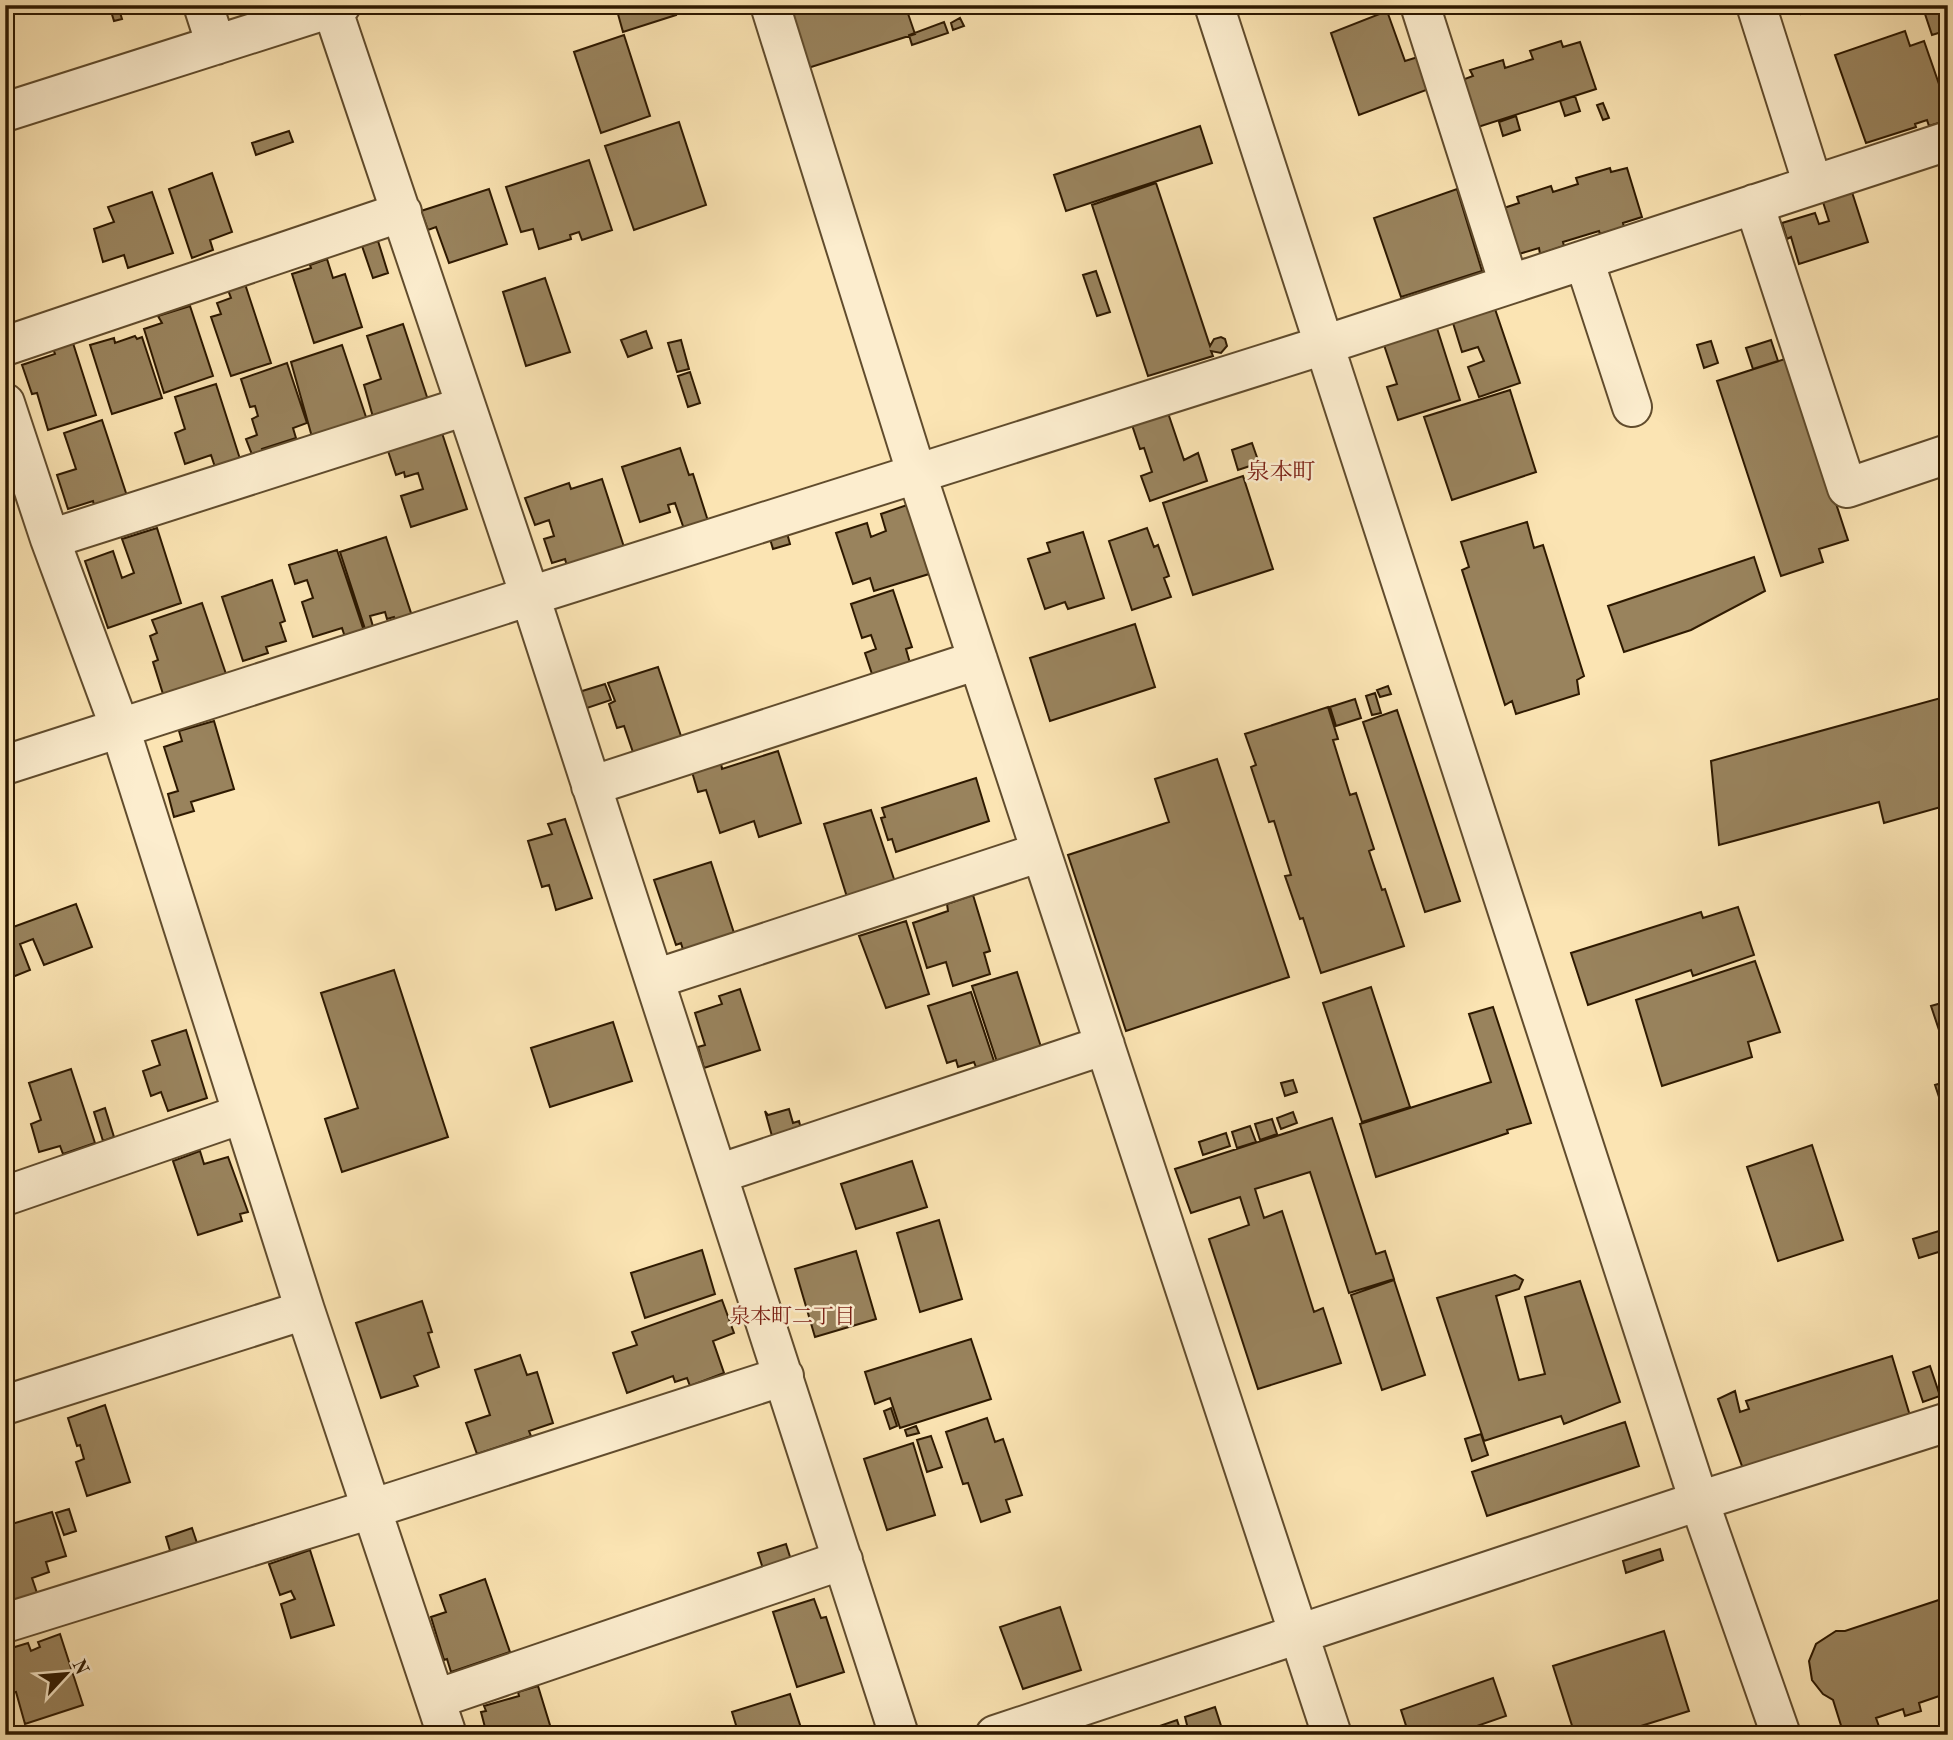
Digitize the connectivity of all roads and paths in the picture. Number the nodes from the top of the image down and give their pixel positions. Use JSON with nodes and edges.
{"nodes":[{"id":1,"x":203,"y":5,"type":"edge"},
{"id":2,"x":770,"y":5,"type":"edge"},
{"id":3,"x":1214,"y":5,"type":"edge"},
{"id":4,"x":1420,"y":5,"type":"edge"},
{"id":5,"x":1756,"y":5,"type":"edge"},
{"id":6,"x":335,"y":6,"type":"edge"},
{"id":7,"x":216,"y":45,"type":"junction"},
{"id":8,"x":5,"y":112,"type":"edge"},
{"id":9,"x":1948,"y":141,"type":"edge"},
{"id":10,"x":1813,"y":185,"type":"junction"},
{"id":11,"x":1754,"y":204,"type":"junction"},
{"id":12,"x":402,"y":212,"type":"junction"},
{"id":13,"x":1584,"y":260,"type":"junction"},
{"id":14,"x":1509,"y":284,"type":"junction"},
{"id":15,"x":1324,"y":345,"type":"junction"},
{"id":16,"x":5,"y":346,"type":"edge"},
{"id":17,"x":5,"y":403,"type":"edge"},
{"id":18,"x":466,"y":406,"type":"junction"},
{"id":19,"x":1632,"y":407,"type":"dead end"},
{"id":20,"x":1948,"y":454,"type":"edge"},
{"id":21,"x":918,"y":475,"type":"junction"},
{"id":22,"x":50,"y":539,"type":"junction"},
{"id":23,"x":530,"y":596,"type":"junction"},
{"id":24,"x":978,"y":660,"type":"junction"},
{"id":25,"x":120,"y":728,"type":"junction"},
{"id":26,"x":5,"y":765,"type":"edge"},
{"id":27,"x":591,"y":786,"type":"junction"},
{"id":28,"x":1041,"y":852,"type":"junction"},
{"id":29,"x":655,"y":979,"type":"junction"},
{"id":30,"x":1105,"y":1045,"type":"junction"},
{"id":31,"x":242,"y":1114,"type":"junction"},
{"id":32,"x":718,"y":1174,"type":"junction"},
{"id":33,"x":5,"y":1196,"type":"edge"},
{"id":34,"x":305,"y":1310,"type":"junction"},
{"id":35,"x":784,"y":1376,"type":"junction"},
{"id":36,"x":5,"y":1405,"type":"edge"},
{"id":37,"x":1948,"y":1422,"type":"edge"},
{"id":38,"x":1699,"y":1501,"type":"junction"},
{"id":39,"x":371,"y":1509,"type":"junction"},
{"id":40,"x":843,"y":1560,"type":"junction"},
{"id":41,"x":5,"y":1623,"type":"edge"},
{"id":42,"x":1299,"y":1635,"type":"junction"},
{"id":43,"x":436,"y":1699,"type":"junction"},
{"id":44,"x":447,"y":1735,"type":"edge"},
{"id":45,"x":899,"y":1735,"type":"edge"},
{"id":46,"x":995,"y":1735,"type":"edge"},
{"id":47,"x":1332,"y":1735,"type":"edge"},
{"id":48,"x":1781,"y":1735,"type":"edge"}],
"edges":[{"from":1,"to":7,"type":"street"},
{"from":2,"to":21,"type":"street"},
{"from":3,"to":15,"type":"street"},
{"from":4,"to":14,"type":"street"},
{"from":5,"to":10,"type":"street"},
{"from":6,"to":7,"type":"street"},
{"from":6,"to":12,"type":"street"},
{"from":7,"to":8,"type":"street"},
{"from":9,"to":10,"type":"street"},
{"from":10,"to":11,"type":"street"},
{"from":11,"to":13,"type":"street"},
{"from":11,"to":20,"type":"street"},
{"from":12,"to":16,"type":"street"},
{"from":12,"to":18,"type":"street"},
{"from":13,"to":14,"type":"street"},
{"from":13,"to":19,"type":"street"},
{"from":14,"to":15,"type":"street"},
{"from":15,"to":21,"type":"street"},
{"from":15,"to":38,"type":"street"},
{"from":17,"to":22,"type":"street"},
{"from":18,"to":22,"type":"street"},
{"from":18,"to":23,"type":"street"},
{"from":21,"to":23,"type":"street"},
{"from":21,"to":24,"type":"street"},
{"from":22,"to":25,"type":"street"},
{"from":23,"to":25,"type":"street"},
{"from":23,"to":27,"type":"street"},
{"from":24,"to":27,"type":"street"},
{"from":24,"to":28,"type":"street"},
{"from":25,"to":26,"type":"street"},
{"from":25,"to":31,"type":"street"},
{"from":27,"to":29,"type":"street"},
{"from":28,"to":29,"type":"street"},
{"from":28,"to":30,"type":"street"},
{"from":29,"to":32,"type":"street"},
{"from":30,"to":32,"type":"street"},
{"from":30,"to":42,"type":"street"},
{"from":31,"to":33,"type":"street"},
{"from":31,"to":34,"type":"street"},
{"from":32,"to":35,"type":"street"},
{"from":34,"to":36,"type":"street"},
{"from":34,"to":39,"type":"street"},
{"from":35,"to":39,"type":"street"},
{"from":35,"to":40,"type":"street"},
{"from":37,"to":38,"type":"street"},
{"from":38,"to":42,"type":"street"},
{"from":38,"to":48,"type":"street"},
{"from":39,"to":41,"type":"street"},
{"from":39,"to":43,"type":"street"},
{"from":40,"to":43,"type":"street"},
{"from":40,"to":45,"type":"street"},
{"from":42,"to":46,"type":"street"},
{"from":42,"to":47,"type":"street"},
{"from":43,"to":44,"type":"street"}]}
